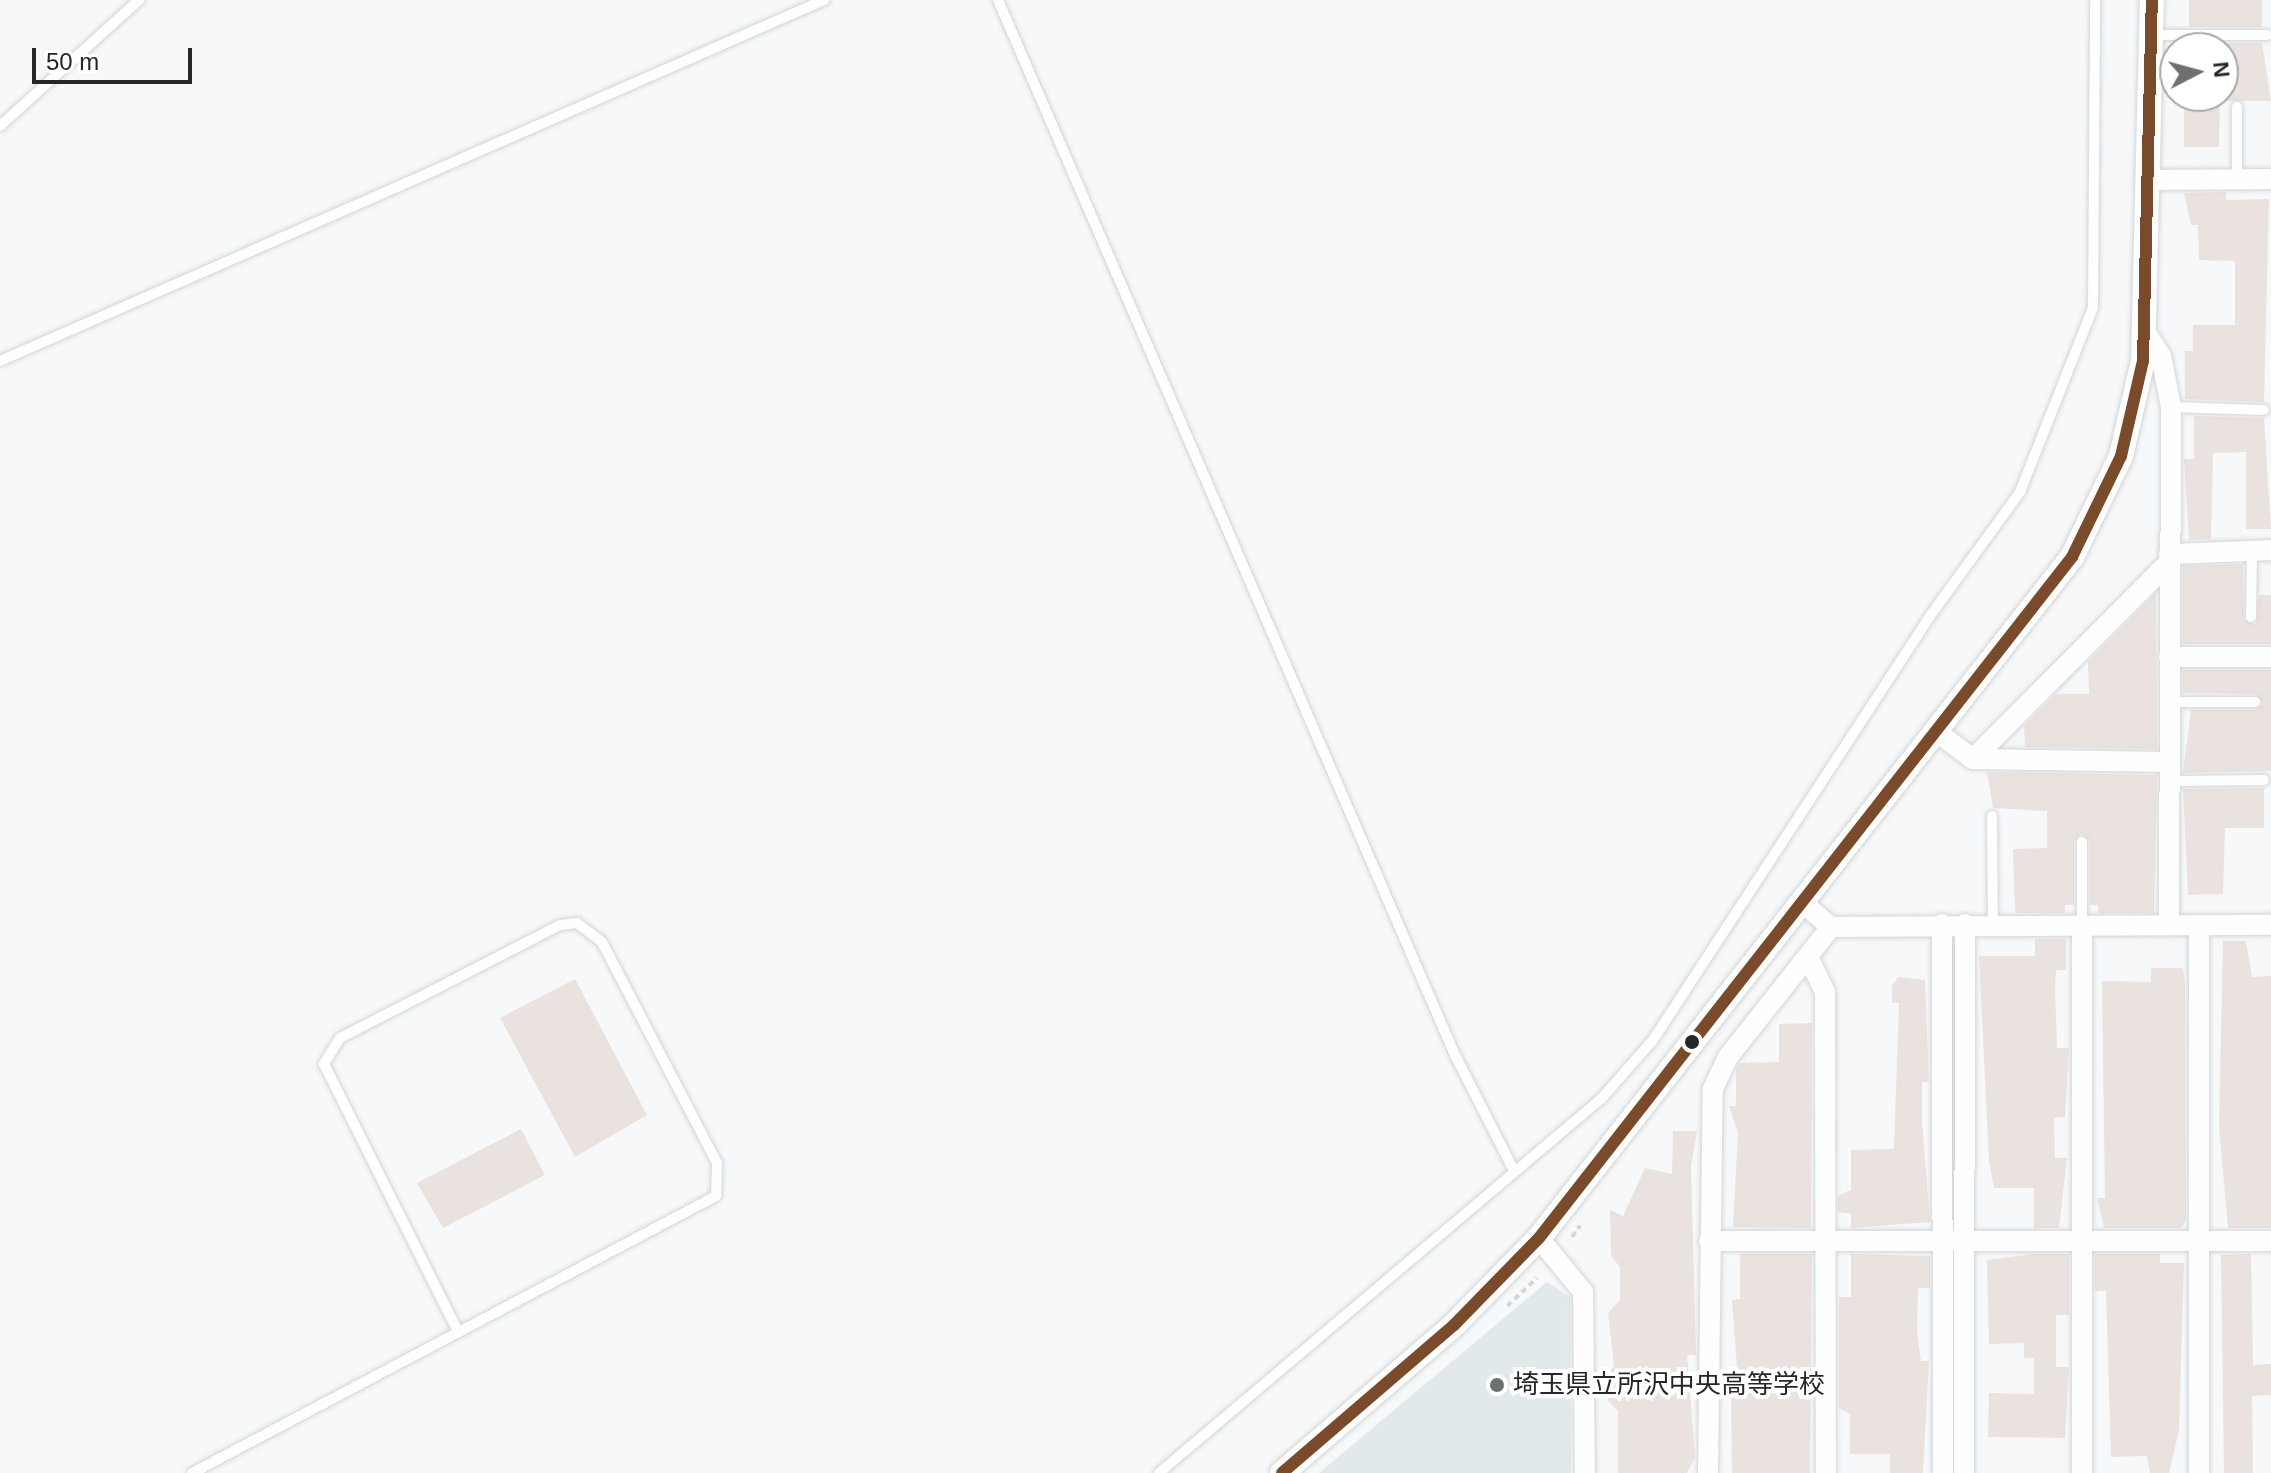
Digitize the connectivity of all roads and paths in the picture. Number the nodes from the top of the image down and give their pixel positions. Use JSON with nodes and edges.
{"nodes":[{"id":1,"x":139,"y":0,"type":"edge"},
{"id":2,"x":824,"y":0,"type":"edge"},
{"id":3,"x":998,"y":0,"type":"edge"},
{"id":4,"x":2095,"y":0,"type":"edge"},
{"id":5,"x":2152,"y":0,"type":"edge"},
{"id":6,"x":2151,"y":35,"type":"junction"},
{"id":7,"x":2267,"y":35,"type":"dead end"},
{"id":8,"x":2237,"y":112,"type":"edge"},
{"id":9,"x":0,"y":126,"type":"edge"},
{"id":10,"x":2237,"y":179,"type":"junction"},
{"id":11,"x":2271,"y":179,"type":"edge"},
{"id":12,"x":2150,"y":180,"type":"junction"},
{"id":13,"x":2147,"y":334,"type":"junction"},
{"id":14,"x":0,"y":361,"type":"edge"},
{"id":15,"x":2171,"y":407,"type":"junction"},
{"id":16,"x":2264,"y":410,"type":"dead end"},
{"id":17,"x":2261,"y":550,"type":"edge"},
{"id":18,"x":2169,"y":557,"type":"junction"},
{"id":19,"x":2251,"y":617,"type":"dead end"},
{"id":20,"x":2169,"y":657,"type":"junction"},
{"id":21,"x":2271,"y":657,"type":"edge"},
{"id":22,"x":2169,"y":702,"type":"junction"},
{"id":23,"x":2255,"y":702,"type":"dead end"},
{"id":24,"x":1937,"y":732,"type":"junction"},
{"id":25,"x":1973,"y":759,"type":"junction"},
{"id":26,"x":2169,"y":772,"type":"junction"},
{"id":27,"x":2264,"y":780,"type":"dead end"},
{"id":28,"x":1992,"y":816,"type":"dead end"},
{"id":29,"x":2082,"y":842,"type":"dead end"},
{"id":30,"x":1803,"y":903,"type":"junction"},
{"id":31,"x":1942,"y":924,"type":"junction"},
{"id":32,"x":1965,"y":924,"type":"junction"},
{"id":33,"x":2169,"y":924,"type":"junction"},
{"id":34,"x":1993,"y":925,"type":"junction"},
{"id":35,"x":2082,"y":925,"type":"junction"},
{"id":36,"x":2199,"y":925,"type":"junction"},
{"id":37,"x":2271,"y":925,"type":"edge"},
{"id":38,"x":1831,"y":927,"type":"junction"},
{"id":39,"x":1808,"y":957,"type":"junction"},
{"id":40,"x":1513,"y":1169,"type":"junction"},
{"id":41,"x":1539,"y":1238,"type":"junction"},
{"id":42,"x":2081,"y":1238,"type":"junction"},
{"id":43,"x":1944,"y":1239,"type":"junction"},
{"id":44,"x":1965,"y":1239,"type":"junction"},
{"id":45,"x":1826,"y":1240,"type":"junction"},
{"id":46,"x":2198,"y":1240,"type":"junction"},
{"id":47,"x":1709,"y":1241,"type":"junction"},
{"id":48,"x":2271,"y":1241,"type":"edge"},
{"id":49,"x":457,"y":1330,"type":"junction"},
{"id":50,"x":192,"y":1473,"type":"edge"},
{"id":51,"x":1159,"y":1473,"type":"edge"},
{"id":52,"x":1282,"y":1473,"type":"edge"},
{"id":53,"x":1585,"y":1473,"type":"edge"},
{"id":54,"x":1708,"y":1473,"type":"edge"},
{"id":55,"x":1826,"y":1473,"type":"edge"},
{"id":56,"x":1943,"y":1473,"type":"edge"},
{"id":57,"x":1964,"y":1473,"type":"edge"},
{"id":58,"x":2082,"y":1473,"type":"edge"},
{"id":59,"x":2199,"y":1473,"type":"edge"}],
"edges":[{"from":1,"to":9,"type":"lane"},
{"from":2,"to":14,"type":"lane"},
{"from":3,"to":40,"type":"lane"},
{"from":4,"to":40,"type":"lane"},
{"from":5,"to":6,"type":"street"},
{"from":6,"to":7,"type":"lane"},
{"from":6,"to":12,"type":"street"},
{"from":8,"to":10,"type":"lane"},
{"from":10,"to":11,"type":"street"},
{"from":10,"to":12,"type":"street"},
{"from":12,"to":13,"type":"street"},
{"from":13,"to":15,"type":"street"},
{"from":13,"to":24,"type":"street"},
{"from":15,"to":16,"type":"lane"},
{"from":15,"to":18,"type":"street"},
{"from":17,"to":18,"type":"street"},
{"from":17,"to":19,"type":"lane"},
{"from":18,"to":20,"type":"street"},
{"from":18,"to":25,"type":"street"},
{"from":20,"to":21,"type":"street"},
{"from":20,"to":22,"type":"street"},
{"from":22,"to":23,"type":"lane"},
{"from":22,"to":26,"type":"street"},
{"from":24,"to":25,"type":"street"},
{"from":24,"to":30,"type":"street"},
{"from":25,"to":26,"type":"street"},
{"from":26,"to":27,"type":"lane"},
{"from":26,"to":33,"type":"street"},
{"from":28,"to":34,"type":"lane"},
{"from":29,"to":35,"type":"lane"},
{"from":30,"to":38,"type":"street"},
{"from":30,"to":41,"type":"street"},
{"from":31,"to":32,"type":"street"},
{"from":31,"to":38,"type":"street"},
{"from":31,"to":43,"type":"street"},
{"from":32,"to":34,"type":"street"},
{"from":32,"to":44,"type":"street"},
{"from":33,"to":35,"type":"street"},
{"from":33,"to":36,"type":"street"},
{"from":34,"to":35,"type":"street"},
{"from":35,"to":42,"type":"street"},
{"from":36,"to":37,"type":"street"},
{"from":36,"to":46,"type":"street"},
{"from":38,"to":39,"type":"street"},
{"from":39,"to":45,"type":"street"},
{"from":39,"to":47,"type":"street"},
{"from":40,"to":51,"type":"lane"},
{"from":41,"to":52,"type":"street"},
{"from":41,"to":53,"type":"street"},
{"from":42,"to":44,"type":"street"},
{"from":42,"to":46,"type":"street"},
{"from":42,"to":58,"type":"street"},
{"from":43,"to":44,"type":"street"},
{"from":43,"to":45,"type":"street"},
{"from":43,"to":56,"type":"street"},
{"from":44,"to":57,"type":"street"},
{"from":45,"to":47,"type":"street"},
{"from":45,"to":55,"type":"street"},
{"from":46,"to":48,"type":"street"},
{"from":46,"to":59,"type":"street"},
{"from":47,"to":54,"type":"street"},
{"from":49,"to":49,"type":"lane"},
{"from":49,"to":50,"type":"lane"}]}
